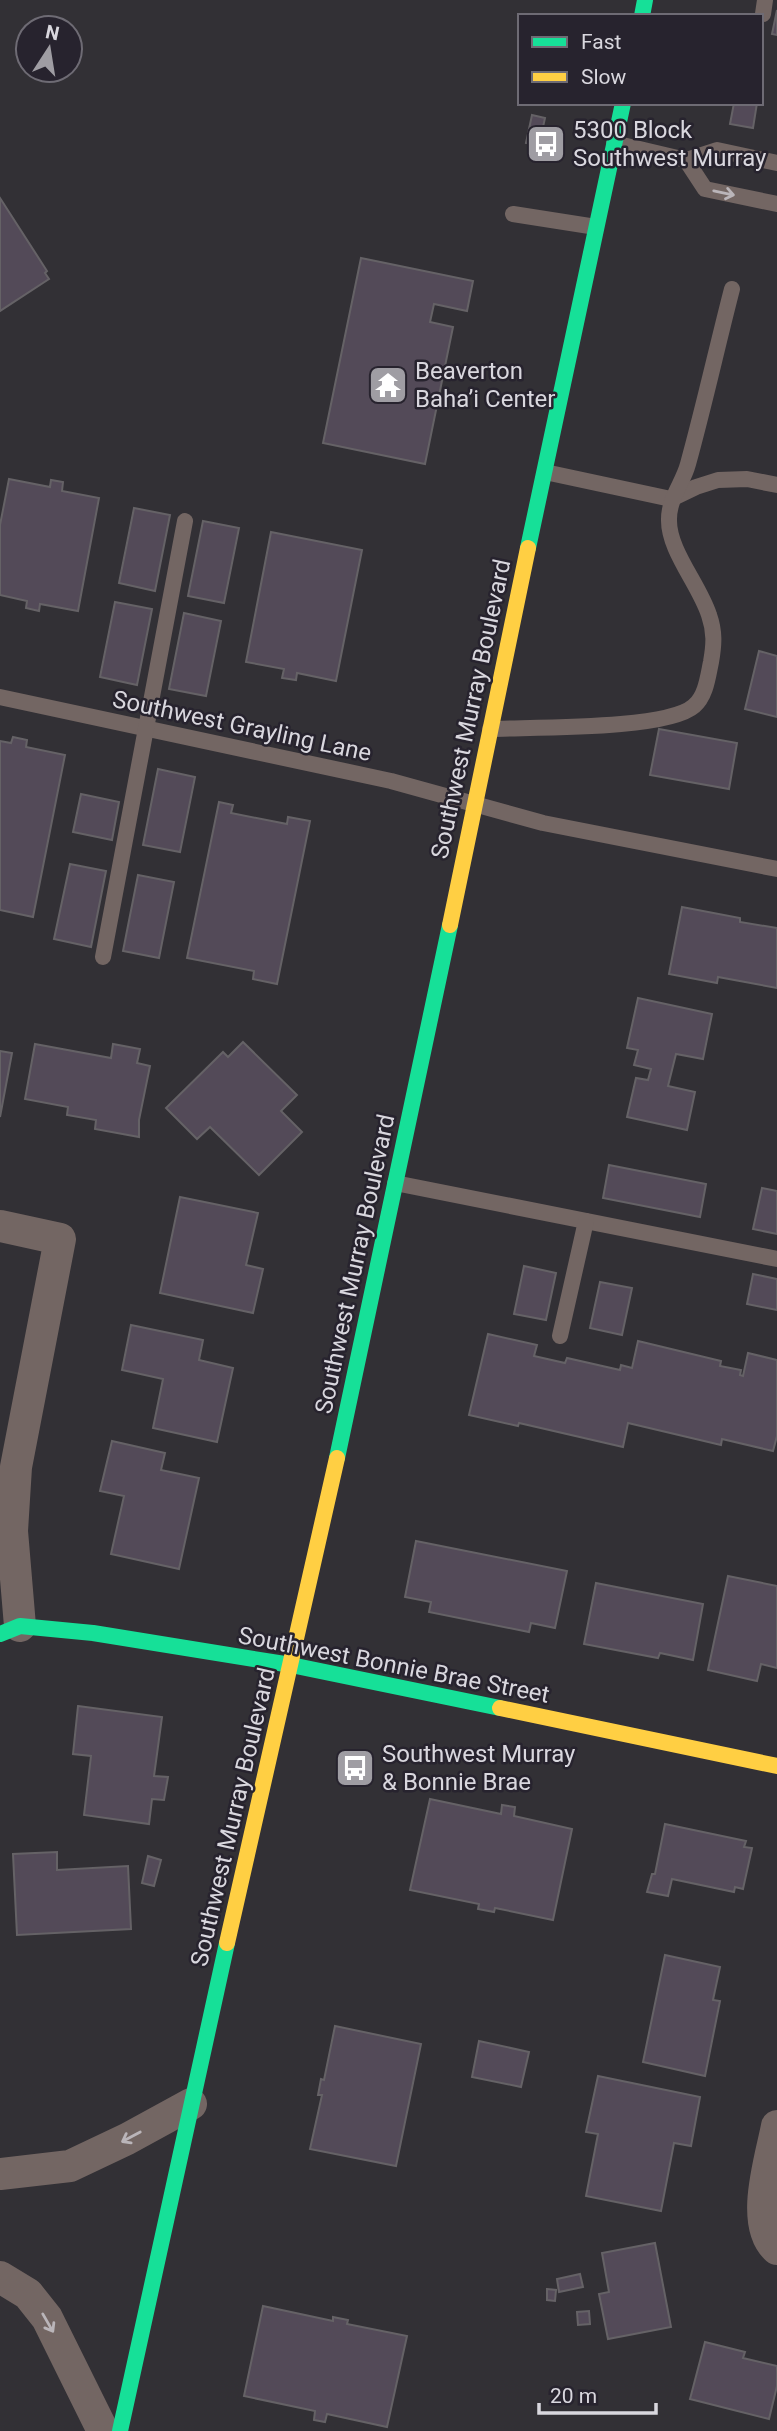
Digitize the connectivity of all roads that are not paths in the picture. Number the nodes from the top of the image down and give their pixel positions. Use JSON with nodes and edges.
{"nodes":[{"id":1,"x":623,"y":105,"type":"edge"},
{"id":2,"x":614,"y":143,"type":"junction"},
{"id":3,"x":686,"y":160,"type":"junction"},
{"id":4,"x":777,"y":163,"type":"edge"},
{"id":5,"x":777,"y":204,"type":"edge"},
{"id":6,"x":513,"y":214,"type":"dead end"},
{"id":7,"x":596,"y":227,"type":"junction"},
{"id":8,"x":732,"y":289,"type":"dead end"},
{"id":9,"x":545,"y":472,"type":"junction"},
{"id":10,"x":777,"y":485,"type":"edge"},
{"id":11,"x":671,"y":499,"type":"junction"},
{"id":12,"x":185,"y":521,"type":"dead end"},
{"id":13,"x":0,"y":697,"type":"edge"},
{"id":14,"x":145,"y":729,"type":"junction"},
{"id":15,"x":490,"y":729,"type":"junction"},
{"id":16,"x":474,"y":804,"type":"junction"},
{"id":17,"x":777,"y":869,"type":"edge"},
{"id":18,"x":103,"y":957,"type":"dead end"},
{"id":19,"x":395,"y":1183,"type":"junction"},
{"id":20,"x":586,"y":1221,"type":"junction"},
{"id":21,"x":0,"y":1226,"type":"edge"},
{"id":22,"x":777,"y":1259,"type":"edge"},
{"id":23,"x":560,"y":1336,"type":"dead end"},
{"id":24,"x":10,"y":1630,"type":"edge"},
{"id":25,"x":291,"y":1665,"type":"junction"},
{"id":26,"x":777,"y":1766,"type":"edge"},
{"id":27,"x":191,"y":2104,"type":"junction"},
{"id":28,"x":777,"y":2126,"type":"edge"},
{"id":29,"x":0,"y":2174,"type":"edge"},
{"id":30,"x":777,"y":2249,"type":"edge"},
{"id":31,"x":0,"y":2277,"type":"edge"},
{"id":32,"x":103,"y":2431,"type":"edge"},
{"id":33,"x":120,"y":2431,"type":"edge"}],
"edges":[{"from":1,"to":2,"type":"main road","name":"Southwest Murray Boulevard"},
{"from":2,"to":3,"type":"lane"},
{"from":2,"to":7,"type":"main road","name":"Southwest Murray Boulevard"},
{"from":3,"to":4,"type":"lane"},
{"from":3,"to":5,"type":"lane","one_way":true},
{"from":6,"to":7,"type":"lane"},
{"from":7,"to":9,"type":"main road","name":"Southwest Murray Boulevard"},
{"from":8,"to":11,"type":"lane"},
{"from":9,"to":11,"type":"lane"},
{"from":9,"to":15,"type":"main road","name":"Southwest Murray Boulevard"},
{"from":10,"to":11,"type":"lane"},
{"from":11,"to":15,"type":"lane"},
{"from":12,"to":14,"type":"lane"},
{"from":13,"to":14,"type":"lane","name":"Southwest Grayling Lane"},
{"from":14,"to":16,"type":"lane","name":"Southwest Grayling Lane"},
{"from":14,"to":18,"type":"lane"},
{"from":15,"to":16,"type":"main road","name":"Southwest Murray Boulevard"},
{"from":16,"to":17,"type":"lane","name":"Southwest Grayling Lane"},
{"from":16,"to":19,"type":"main road","name":"Southwest Murray Boulevard"},
{"from":19,"to":20,"type":"lane"},
{"from":19,"to":25,"type":"main road","name":"Southwest Murray Boulevard"},
{"from":20,"to":22,"type":"lane"},
{"from":20,"to":23,"type":"lane"},
{"from":21,"to":24,"type":"street"},
{"from":24,"to":25,"type":"main road","name":"Southwest Bonnie Brae Street"},
{"from":25,"to":26,"type":"main road","name":"Southwest Bonnie Brae Street"},
{"from":25,"to":27,"type":"main road","name":"Southwest Murray Boulevard"},
{"from":27,"to":29,"type":"street","one_way":true},
{"from":27,"to":33,"type":"main road","name":"Southwest Murray Boulevard"},
{"from":28,"to":30,"type":"street"},
{"from":31,"to":32,"type":"street","one_way":true}]}
